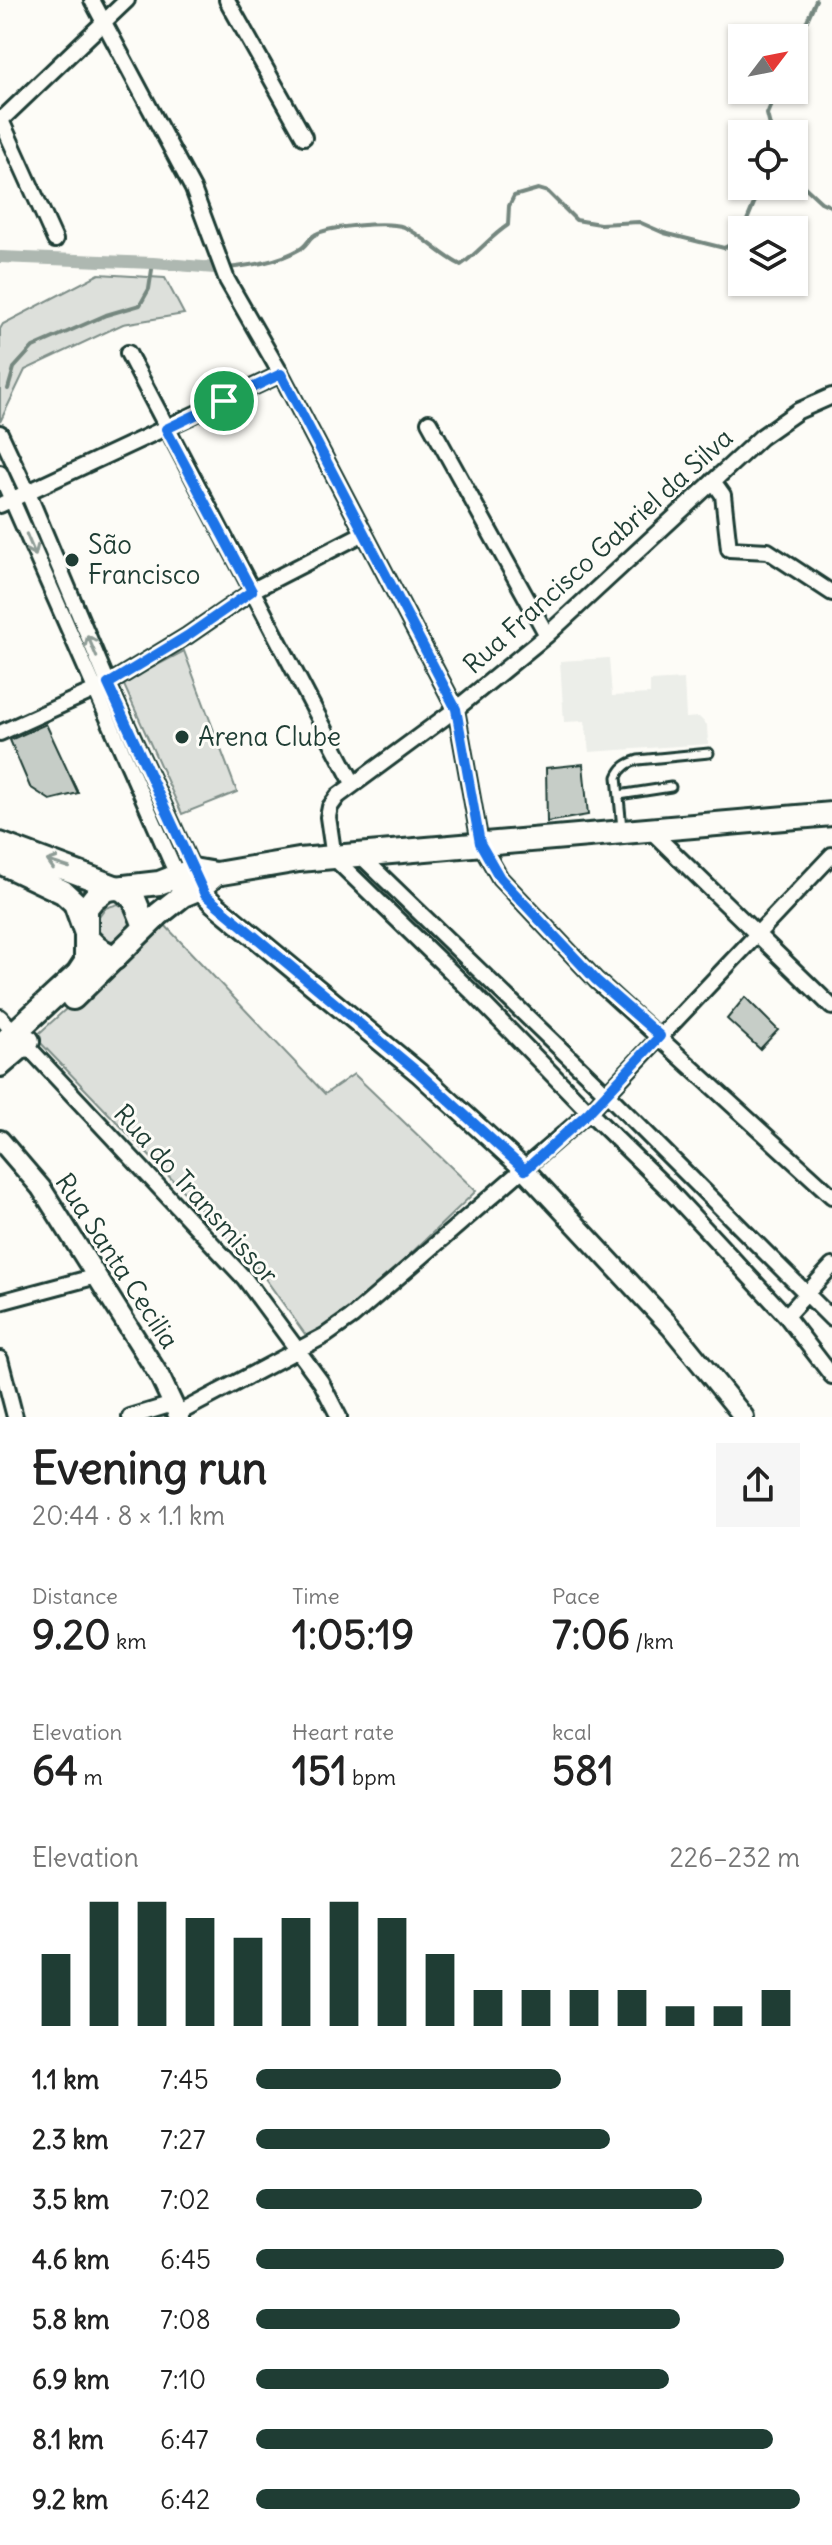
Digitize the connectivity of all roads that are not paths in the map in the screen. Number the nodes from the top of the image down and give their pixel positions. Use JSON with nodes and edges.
{"nodes":[{"id":1,"x":92,"y":0,"type":"edge"},
{"id":2,"x":127,"y":0,"type":"edge"},
{"id":3,"x":227,"y":0,"type":"edge"},
{"id":4,"x":104,"y":22,"type":"junction"},
{"id":5,"x":0,"y":120,"type":"edge"},
{"id":6,"x":304,"y":137,"type":"dead end"},
{"id":7,"x":55,"y":240,"type":"dead end"},
{"id":8,"x":128,"y":353,"type":"dead end"},
{"id":9,"x":281,"y":374,"type":"junction"},
{"id":10,"x":832,"y":396,"type":"edge"},
{"id":11,"x":429,"y":422,"type":"dead end"},
{"id":12,"x":166,"y":429,"type":"junction"},
{"id":13,"x":0,"y":433,"type":"edge"},
{"id":14,"x":0,"y":473,"type":"edge"},
{"id":15,"x":713,"y":481,"type":"junction"},
{"id":16,"x":28,"y":493,"type":"junction"},
{"id":17,"x":6,"y":502,"type":"edge"},
{"id":18,"x":364,"y":533,"type":"junction"},
{"id":19,"x":252,"y":591,"type":"junction"},
{"id":20,"x":832,"y":593,"type":"edge"},
{"id":21,"x":547,"y":635,"type":"junction"},
{"id":22,"x":101,"y":687,"type":"junction"},
{"id":23,"x":456,"y":709,"type":"junction"},
{"id":24,"x":0,"y":733,"type":"edge"},
{"id":25,"x":709,"y":753,"type":"dead end"},
{"id":26,"x":353,"y":783,"type":"junction"},
{"id":27,"x":671,"y":787,"type":"dead end"},
{"id":28,"x":619,"y":795,"type":"junction"},
{"id":29,"x":832,"y":814,"type":"edge"},
{"id":30,"x":649,"y":828,"type":"junction"},
{"id":31,"x":622,"y":831,"type":"junction"},
{"id":32,"x":480,"y":843,"type":"junction"},
{"id":33,"x":0,"y":844,"type":"edge"},
{"id":34,"x":832,"y":855,"type":"edge"},
{"id":35,"x":361,"y":856,"type":"junction"},
{"id":36,"x":334,"y":858,"type":"junction"},
{"id":37,"x":0,"y":862,"type":"edge"},
{"id":38,"x":197,"y":877,"type":"junction"},
{"id":39,"x":115,"y":887,"type":"junction"},
{"id":40,"x":145,"y":926,"type":"junction"},
{"id":41,"x":85,"y":933,"type":"junction"},
{"id":42,"x":757,"y":934,"type":"junction"},
{"id":43,"x":115,"y":958,"type":"junction"},
{"id":44,"x":832,"y":1007,"type":"edge"},
{"id":45,"x":10,"y":1035,"type":"edge"},
{"id":46,"x":660,"y":1036,"type":"junction"},
{"id":47,"x":0,"y":1065,"type":"edge"},
{"id":48,"x":606,"y":1093,"type":"junction"},
{"id":49,"x":589,"y":1112,"type":"junction"},
{"id":50,"x":0,"y":1140,"type":"edge"},
{"id":51,"x":525,"y":1170,"type":"junction"},
{"id":52,"x":832,"y":1196,"type":"edge"},
{"id":53,"x":832,"y":1266,"type":"edge"},
{"id":54,"x":97,"y":1276,"type":"junction"},
{"id":55,"x":806,"y":1294,"type":"junction"},
{"id":56,"x":0,"y":1302,"type":"edge"},
{"id":57,"x":786,"y":1316,"type":"junction"},
{"id":58,"x":832,"y":1319,"type":"edge"},
{"id":59,"x":298,"y":1350,"type":"junction"},
{"id":60,"x":0,"y":1359,"type":"edge"},
{"id":61,"x":832,"y":1376,"type":"edge"},
{"id":62,"x":177,"y":1412,"type":"edge"},
{"id":63,"x":15,"y":1417,"type":"edge"},
{"id":64,"x":130,"y":1417,"type":"edge"},
{"id":65,"x":339,"y":1417,"type":"edge"},
{"id":66,"x":744,"y":1417,"type":"edge"}],
"edges":[{"from":1,"to":4,"type":"street"},
{"from":2,"to":4,"type":"street"},
{"from":3,"to":6,"type":"street"},
{"from":4,"to":5,"type":"street"},
{"from":4,"to":9,"type":"street"},
{"from":5,"to":7,"type":"street"},
{"from":8,"to":12,"type":"street"},
{"from":9,"to":12,"type":"street"},
{"from":9,"to":18,"type":"street"},
{"from":10,"to":15,"type":"street","name":"Rua Francisco Gabriel da Silva"},
{"from":11,"to":21,"type":"street"},
{"from":12,"to":16,"type":"street"},
{"from":12,"to":19,"type":"street"},
{"from":13,"to":16,"type":"street"},
{"from":14,"to":17,"type":"street"},
{"from":15,"to":20,"type":"street"},
{"from":15,"to":21,"type":"street","name":"Rua Francisco Gabriel da Silva"},
{"from":16,"to":17,"type":"street"},
{"from":22,"to":16,"type":"street","one_way":true},
{"from":17,"to":22,"type":"street","one_way":true},
{"from":18,"to":19,"type":"street"},
{"from":18,"to":23,"type":"street"},
{"from":19,"to":22,"type":"street"},
{"from":19,"to":26,"type":"street"},
{"from":21,"to":23,"type":"street","name":"Rua Francisco Gabriel da Silva"},
{"from":22,"to":24,"type":"street"},
{"from":22,"to":38,"type":"street"},
{"from":23,"to":26,"type":"street","name":"Rua Francisco Gabriel da Silva"},
{"from":23,"to":32,"type":"street"},
{"from":25,"to":28,"type":"lane"},
{"from":26,"to":36,"type":"street","name":"Rua Francisco Gabriel da Silva"},
{"from":27,"to":28,"type":"lane"},
{"from":28,"to":31,"type":"lane"},
{"from":29,"to":30,"type":"main road"},
{"from":30,"to":31,"type":"main road"},
{"from":30,"to":42,"type":"street"},
{"from":31,"to":32,"type":"main road"},
{"from":32,"to":35,"type":"main road"},
{"from":32,"to":46,"type":"street"},
{"from":39,"to":33,"type":"main road","one_way":true},
{"from":34,"to":42,"type":"street"},
{"from":35,"to":36,"type":"main road"},
{"from":35,"to":48,"type":"street"},
{"from":36,"to":38,"type":"main road"},
{"from":36,"to":49,"type":"street"},
{"from":37,"to":41,"type":"main road"},
{"from":38,"to":39,"type":"main road"},
{"from":38,"to":40,"type":"main road"},
{"from":38,"to":51,"type":"street"},
{"from":39,"to":40,"type":"main road"},
{"from":39,"to":41,"type":"main road"},
{"from":40,"to":43,"type":"main road"},
{"from":41,"to":43,"type":"main road"},
{"from":41,"to":45,"type":"main road"},
{"from":42,"to":44,"type":"street"},
{"from":42,"to":46,"type":"street"},
{"from":43,"to":45,"type":"main road"},
{"from":45,"to":47,"type":"main road"},
{"from":45,"to":59,"type":"street","name":"Rua do Transmissor"},
{"from":46,"to":48,"type":"street"},
{"from":46,"to":52,"type":"street"},
{"from":48,"to":49,"type":"street"},
{"from":48,"to":55,"type":"street"},
{"from":49,"to":51,"type":"street"},
{"from":49,"to":57,"type":"street"},
{"from":50,"to":54,"type":"street","name":"Rua Santa Cecilia"},
{"from":51,"to":59,"type":"street"},
{"from":51,"to":66,"type":"street"},
{"from":53,"to":55,"type":"street"},
{"from":54,"to":56,"type":"street"},
{"from":54,"to":62,"type":"street","name":"Rua Santa Cecilia"},
{"from":55,"to":57,"type":"street"},
{"from":55,"to":58,"type":"street"},
{"from":57,"to":61,"type":"street"},
{"from":59,"to":62,"type":"street"},
{"from":59,"to":65,"type":"street","name":"Rua do Transmissor"},
{"from":60,"to":63,"type":"street"},
{"from":62,"to":64,"type":"street"}]}
